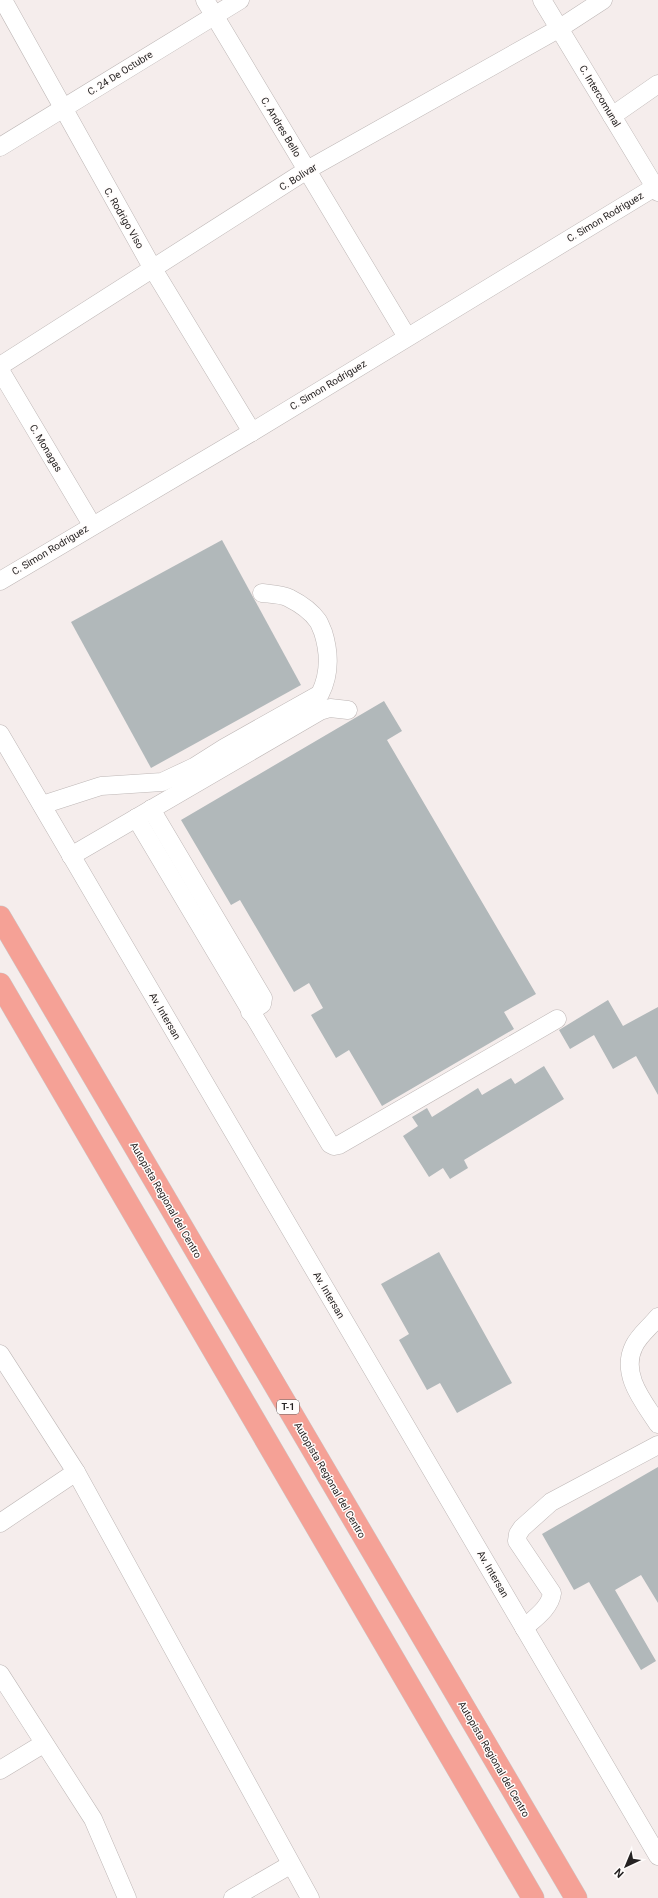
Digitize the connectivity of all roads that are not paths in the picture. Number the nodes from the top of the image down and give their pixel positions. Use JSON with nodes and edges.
{"nodes":[{"id":1,"x":3,"y":0,"type":"edge"},
{"id":2,"x":205,"y":0,"type":"edge"},
{"id":3,"x":240,"y":0,"type":"edge"},
{"id":4,"x":542,"y":0,"type":"edge"},
{"id":5,"x":603,"y":0,"type":"edge"},
{"id":6,"x":214,"y":16,"type":"junction"},
{"id":7,"x":560,"y":28,"type":"junction"},
{"id":8,"x":658,"y":84,"type":"edge"},
{"id":9,"x":63,"y":109,"type":"junction"},
{"id":10,"x":612,"y":116,"type":"junction"},
{"id":11,"x":0,"y":147,"type":"edge"},
{"id":12,"x":307,"y":170,"type":"junction"},
{"id":13,"x":656,"y":189,"type":"edge"},
{"id":14,"x":153,"y":269,"type":"junction"},
{"id":15,"x":407,"y":337,"type":"junction"},
{"id":16,"x":0,"y":366,"type":"edge"},
{"id":17,"x":0,"y":370,"type":"edge"},
{"id":18,"x":252,"y":432,"type":"junction"},
{"id":19,"x":92,"y":525,"type":"junction"},
{"id":20,"x":0,"y":581,"type":"edge"},
{"id":21,"x":262,"y":593,"type":"dead end"},
{"id":22,"x":348,"y":710,"type":"dead end"},
{"id":23,"x":0,"y":734,"type":"edge"},
{"id":24,"x":42,"y":805,"type":"junction"},
{"id":25,"x":144,"y":814,"type":"junction"},
{"id":26,"x":71,"y":856,"type":"junction"},
{"id":27,"x":0,"y":917,"type":"edge"},
{"id":28,"x":0,"y":984,"type":"edge"},
{"id":29,"x":557,"y":1019,"type":"dead end"},
{"id":30,"x":658,"y":1317,"type":"edge"},
{"id":31,"x":0,"y":1354,"type":"edge"},
{"id":32,"x":658,"y":1424,"type":"edge"},
{"id":33,"x":658,"y":1445,"type":"edge"},
{"id":34,"x":76,"y":1472,"type":"junction"},
{"id":35,"x":0,"y":1523,"type":"edge"},
{"id":36,"x":524,"y":1628,"type":"junction"},
{"id":37,"x":0,"y":1674,"type":"edge"},
{"id":38,"x":43,"y":1744,"type":"junction"},
{"id":39,"x":0,"y":1770,"type":"edge"},
{"id":40,"x":658,"y":1856,"type":"edge"},
{"id":41,"x":290,"y":1865,"type":"junction"},
{"id":42,"x":127,"y":1898,"type":"edge"},
{"id":43,"x":233,"y":1898,"type":"edge"},
{"id":44,"x":310,"y":1898,"type":"edge"},
{"id":45,"x":533,"y":1898,"type":"edge"},
{"id":46,"x":576,"y":1898,"type":"edge"}],
"edges":[{"from":1,"to":9,"type":"street","name":"C. Rodrigo Viso"},
{"from":2,"to":6,"type":"street","name":"C. Andres Bello"},
{"from":3,"to":6,"type":"street","name":"C. 24 De Octubre"},
{"from":4,"to":7,"type":"street","name":"C. Intercomunal"},
{"from":5,"to":7,"type":"street","name":"C. Bolivar"},
{"from":6,"to":9,"type":"street","name":"C. 24 De Octubre"},
{"from":6,"to":12,"type":"street","name":"C. Andres Bello"},
{"from":7,"to":10,"type":"street","name":"C. Intercomunal"},
{"from":7,"to":12,"type":"street","name":"C. Bolivar"},
{"from":8,"to":10,"type":"street"},
{"from":9,"to":11,"type":"street","name":"C. 24 De Octubre"},
{"from":9,"to":14,"type":"street","name":"C. Rodrigo Viso"},
{"from":10,"to":13,"type":"street","name":"C. Intercomunal"},
{"from":12,"to":14,"type":"street","name":"C. Bolivar"},
{"from":12,"to":15,"type":"street","name":"C. Andres Bello"},
{"from":13,"to":15,"type":"street","name":"C. Simon Rodriguez"},
{"from":14,"to":16,"type":"street","name":"C. Bolivar"},
{"from":14,"to":18,"type":"street","name":"C. Rodrigo Viso"},
{"from":15,"to":18,"type":"street","name":"C. Simon Rodriguez"},
{"from":17,"to":19,"type":"street","name":"C. Monagas"},
{"from":18,"to":19,"type":"street","name":"C. Simon Rodriguez"},
{"from":19,"to":20,"type":"street","name":"C. Simon Rodriguez"},
{"from":21,"to":24,"type":"street"},
{"from":22,"to":25,"type":"street"},
{"from":23,"to":24,"type":"street","name":"Av. Intersan"},
{"from":24,"to":26,"type":"street","name":"Av. Intersan"},
{"from":25,"to":26,"type":"street"},
{"from":25,"to":29,"type":"street"},
{"from":26,"to":36,"type":"street","name":"Av. Intersan"},
{"from":27,"to":46,"type":"highway","name":"Autopista Regional del Centro","number":"T-1"},
{"from":28,"to":45,"type":"highway"},
{"from":30,"to":32,"type":"street"},
{"from":31,"to":34,"type":"street"},
{"from":33,"to":36,"type":"street"},
{"from":34,"to":35,"type":"street"},
{"from":34,"to":41,"type":"street"},
{"from":36,"to":40,"type":"street","name":"Av. Intersan"},
{"from":37,"to":38,"type":"street"},
{"from":38,"to":39,"type":"street"},
{"from":38,"to":42,"type":"street"},
{"from":41,"to":43,"type":"street"},
{"from":41,"to":44,"type":"street"}]}
